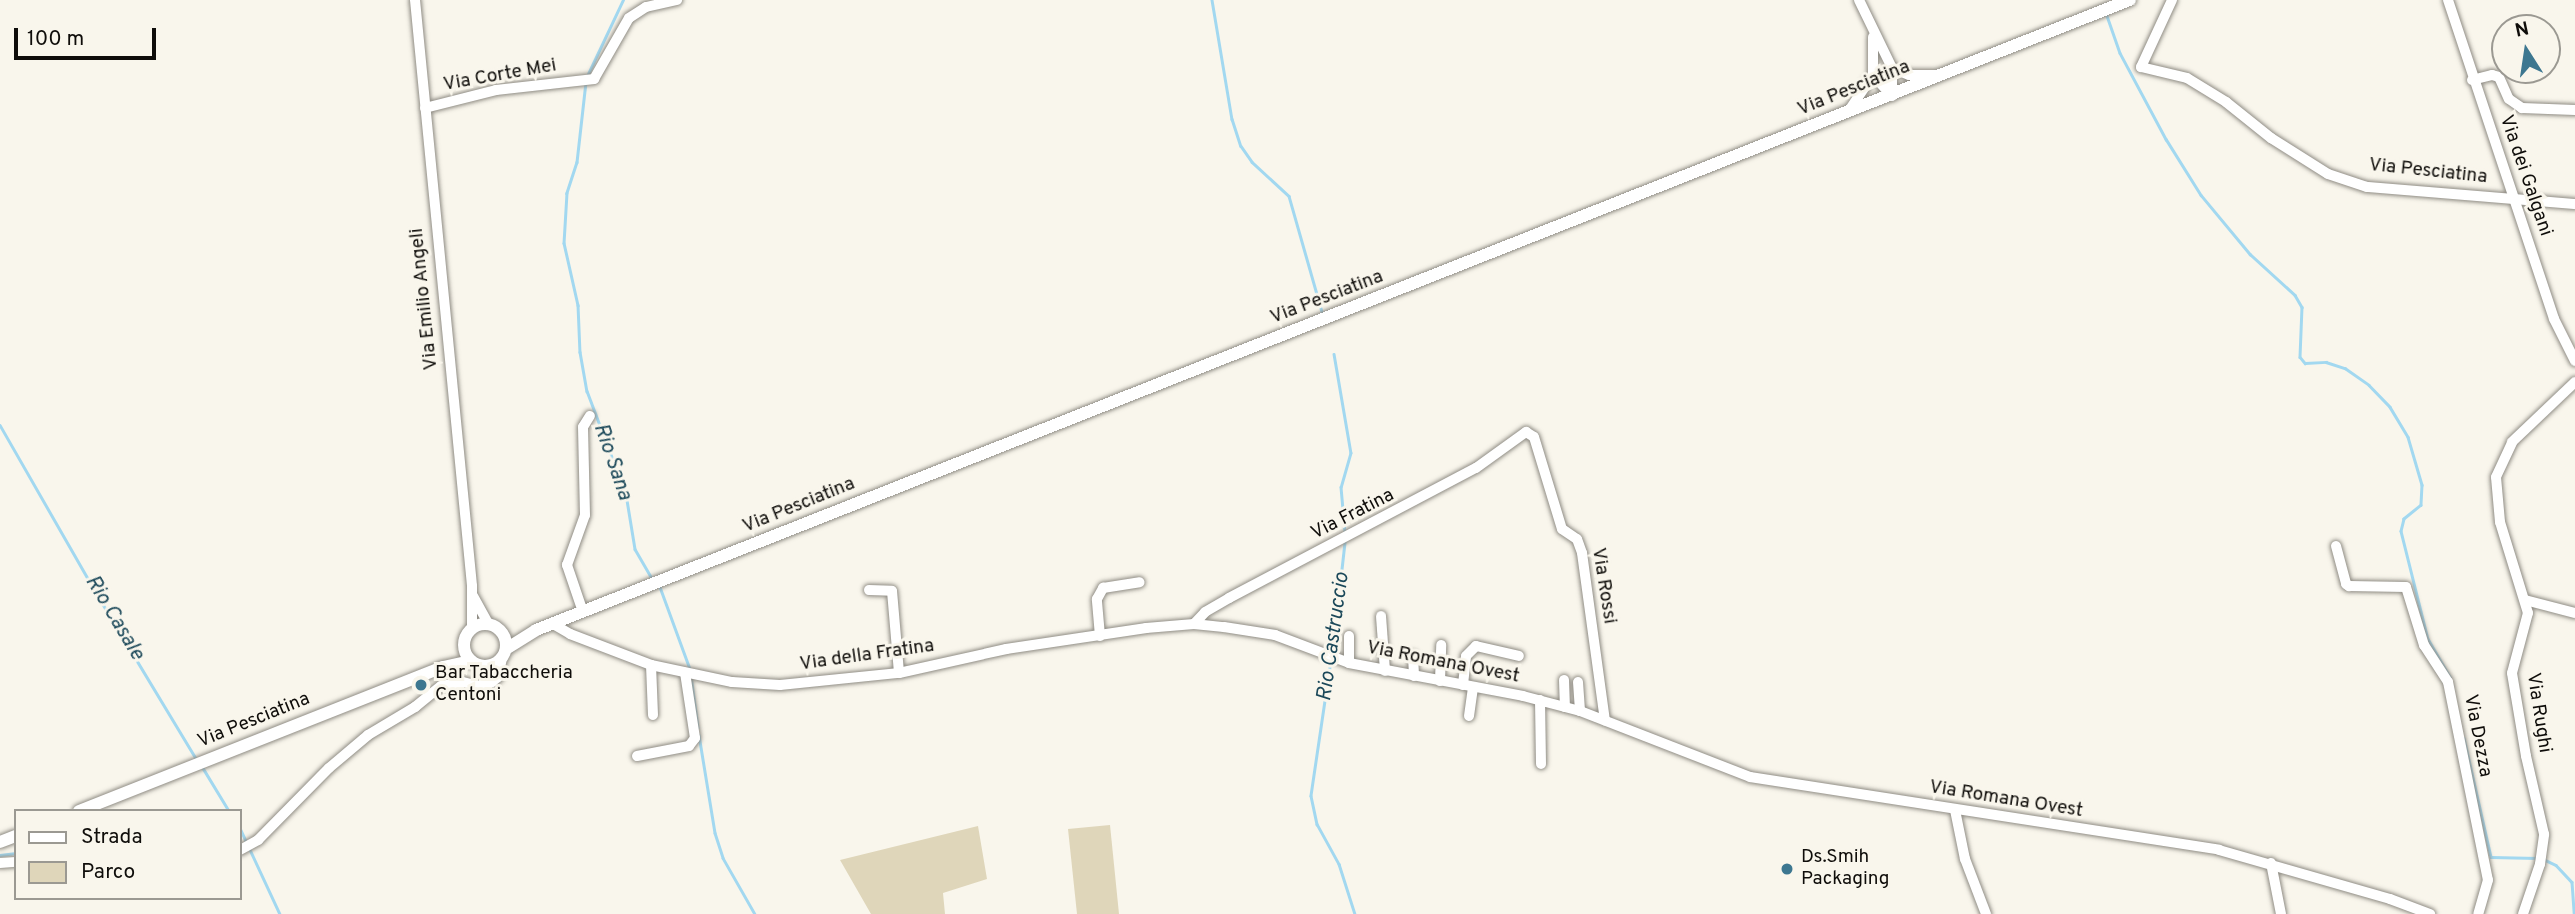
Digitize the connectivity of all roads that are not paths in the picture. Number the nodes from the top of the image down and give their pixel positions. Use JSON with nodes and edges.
{"nodes":[{"id":1,"x":415,"y":0,"type":"edge"},
{"id":2,"x":677,"y":0,"type":"edge"},
{"id":3,"x":1859,"y":0,"type":"edge"},
{"id":4,"x":2130,"y":0,"type":"edge"},
{"id":5,"x":2172,"y":0,"type":"edge"},
{"id":6,"x":2448,"y":0,"type":"edge"},
{"id":7,"x":1873,"y":33,"type":"junction"},
{"id":8,"x":1892,"y":68,"type":"junction"},
{"id":9,"x":1873,"y":75,"type":"junction"},
{"id":10,"x":1942,"y":75,"type":"junction"},
{"id":11,"x":2472,"y":80,"type":"junction"},
{"id":12,"x":1892,"y":96,"type":"junction"},
{"id":13,"x":425,"y":108,"type":"junction"},
{"id":14,"x":2575,"y":110,"type":"edge"},
{"id":15,"x":1846,"y":113,"type":"junction"},
{"id":16,"x":2515,"y":201,"type":"junction"},
{"id":17,"x":2575,"y":204,"type":"edge"},
{"id":18,"x":2575,"y":360,"type":"edge"},
{"id":19,"x":2575,"y":382,"type":"edge"},
{"id":20,"x":590,"y":416,"type":"dead end"},
{"id":21,"x":1526,"y":432,"type":"joint"},
{"id":22,"x":2336,"y":546,"type":"dead end"},
{"id":23,"x":1140,"y":582,"type":"dead end"},
{"id":24,"x":869,"y":590,"type":"dead end"},
{"id":25,"x":472,"y":595,"type":"junction"},
{"id":26,"x":2525,"y":600,"type":"junction"},
{"id":27,"x":583,"y":612,"type":"junction"},
{"id":28,"x":2575,"y":613,"type":"edge"},
{"id":29,"x":1381,"y":616,"type":"dead end"},
{"id":30,"x":488,"y":623,"type":"junction"},
{"id":31,"x":553,"y":624,"type":"junction"},
{"id":32,"x":1194,"y":624,"type":"junction"},
{"id":33,"x":472,"y":627,"type":"junction"},
{"id":34,"x":500,"y":629,"type":"junction"},
{"id":35,"x":536,"y":630,"type":"junction"},
{"id":36,"x":1100,"y":636,"type":"junction"},
{"id":37,"x":1349,"y":636,"type":"dead end"},
{"id":38,"x":1441,"y":645,"type":"dead end"},
{"id":39,"x":464,"y":648,"type":"junction"},
{"id":40,"x":504,"y":653,"type":"junction"},
{"id":41,"x":1413,"y":656,"type":"dead end"},
{"id":42,"x":1519,"y":656,"type":"dead end"},
{"id":43,"x":475,"y":663,"type":"junction"},
{"id":44,"x":1349,"y":663,"type":"junction"},
{"id":45,"x":651,"y":665,"type":"junction"},
{"id":46,"x":443,"y":667,"type":"junction"},
{"id":47,"x":1385,"y":671,"type":"junction"},
{"id":48,"x":686,"y":673,"type":"junction"},
{"id":49,"x":899,"y":673,"type":"junction"},
{"id":50,"x":1414,"y":676,"type":"junction"},
{"id":51,"x":1564,"y":680,"type":"dead end"},
{"id":52,"x":1440,"y":681,"type":"junction"},
{"id":53,"x":1578,"y":682,"type":"dead end"},
{"id":54,"x":483,"y":685,"type":"junction"},
{"id":55,"x":1468,"y":686,"type":"junction"},
{"id":56,"x":1540,"y":700,"type":"junction"},
{"id":57,"x":1565,"y":707,"type":"junction"},
{"id":58,"x":1580,"y":711,"type":"junction"},
{"id":59,"x":653,"y":715,"type":"dead end"},
{"id":60,"x":1469,"y":716,"type":"dead end"},
{"id":61,"x":1605,"y":720,"type":"junction"},
{"id":62,"x":637,"y":757,"type":"dead end"},
{"id":63,"x":1541,"y":764,"type":"dead end"},
{"id":64,"x":84,"y":809,"type":"edge"},
{"id":65,"x":1955,"y":810,"type":"junction"},
{"id":66,"x":242,"y":850,"type":"edge"},
{"id":67,"x":2271,"y":863,"type":"junction"},
{"id":68,"x":1986,"y":914,"type":"edge"},
{"id":69,"x":2281,"y":914,"type":"edge"},
{"id":70,"x":2431,"y":914,"type":"edge"},
{"id":71,"x":2478,"y":914,"type":"edge"},
{"id":72,"x":2523,"y":914,"type":"edge"}],
"edges":[{"from":1,"to":13,"type":"street","name":"Via Emilio Angeli"},
{"from":2,"to":13,"type":"street","name":"Via Corte Mei"},
{"from":3,"to":7,"type":"street"},
{"from":4,"to":10,"type":"main road","name":"Via Pesciatina"},
{"from":5,"to":16,"type":"street","name":"Via Pesciatina"},
{"from":6,"to":11,"type":"street","name":"Via dei Galgani"},
{"from":7,"to":8,"type":"street"},
{"from":7,"to":9,"type":"street"},
{"from":8,"to":10,"type":"street"},
{"from":8,"to":12,"type":"street"},
{"from":9,"to":12,"type":"street"},
{"from":9,"to":15,"type":"street"},
{"from":10,"to":12,"type":"main road","name":"Via Pesciatina"},
{"from":11,"to":14,"type":"street"},
{"from":11,"to":16,"type":"street","name":"Via dei Galgani"},
{"from":12,"to":15,"type":"main road","name":"Via Pesciatina"},
{"from":13,"to":25,"type":"street","name":"Via Emilio Angeli"},
{"from":15,"to":27,"type":"main road","name":"Via Pesciatina"},
{"from":16,"to":17,"type":"street","name":"Via Pesciatina"},
{"from":16,"to":18,"type":"street","name":"Via dei Galgani"},
{"from":19,"to":26,"type":"street","name":"Via Rughi"},
{"from":20,"to":27,"type":"street"},
{"from":21,"to":32,"type":"street","name":"Via Fratina"},
{"from":21,"to":61,"type":"street","name":"Via Rossi"},
{"from":22,"to":71,"type":"street","name":"Via Dezza"},
{"from":23,"to":36,"type":"street"},
{"from":24,"to":49,"type":"street"},
{"from":25,"to":30,"type":"street","name":"Via Emilio Angeli"},
{"from":25,"to":33,"type":"street","name":"Via Emilio Angeli"},
{"from":26,"to":28,"type":"street"},
{"from":26,"to":72,"type":"street","name":"Via Rughi"},
{"from":27,"to":31,"type":"main road","name":"Via Pesciatina"},
{"from":29,"to":47,"type":"street"},
{"from":30,"to":33,"type":"main road"},
{"from":30,"to":34,"type":"main road","name":"Via Pesciatina"},
{"from":31,"to":35,"type":"main road","name":"Via Pesciatina"},
{"from":31,"to":45,"type":"street","name":"Via della Fratina"},
{"from":32,"to":36,"type":"street","name":"Via della Fratina"},
{"from":32,"to":44,"type":"street","name":"Via Romana Ovest"},
{"from":33,"to":39,"type":"main road","name":"Via Pesciatina"},
{"from":34,"to":35,"type":"main road","name":"Via Pesciatina"},
{"from":34,"to":40,"type":"main road"},
{"from":35,"to":40,"type":"main road","name":"Via Pesciatina"},
{"from":36,"to":49,"type":"street","name":"Via della Fratina"},
{"from":37,"to":44,"type":"street"},
{"from":38,"to":52,"type":"street"},
{"from":39,"to":43,"type":"main road"},
{"from":39,"to":46,"type":"main road","name":"Via Pesciatina"},
{"from":40,"to":43,"type":"main road","name":"Via Pesciatina"},
{"from":40,"to":54,"type":"street"},
{"from":41,"to":50,"type":"street"},
{"from":42,"to":55,"type":"street"},
{"from":43,"to":46,"type":"main road","name":"Via Pesciatina"},
{"from":43,"to":54,"type":"street"},
{"from":44,"to":47,"type":"street","name":"Via Romana Ovest"},
{"from":45,"to":48,"type":"street","name":"Via della Fratina"},
{"from":45,"to":59,"type":"street"},
{"from":46,"to":64,"type":"main road","name":"Via Pesciatina"},
{"from":47,"to":50,"type":"street","name":"Via Romana Ovest"},
{"from":48,"to":49,"type":"street","name":"Via della Fratina"},
{"from":48,"to":62,"type":"street"},
{"from":50,"to":52,"type":"street","name":"Via Romana Ovest"},
{"from":51,"to":57,"type":"street"},
{"from":52,"to":55,"type":"street","name":"Via Romana Ovest"},
{"from":53,"to":58,"type":"street"},
{"from":54,"to":66,"type":"street"},
{"from":55,"to":56,"type":"street","name":"Via Romana Ovest"},
{"from":55,"to":60,"type":"street"},
{"from":56,"to":57,"type":"street","name":"Via Romana Ovest"},
{"from":56,"to":63,"type":"street"},
{"from":57,"to":58,"type":"street","name":"Via Romana Ovest"},
{"from":58,"to":61,"type":"street","name":"Via Romana Ovest"},
{"from":61,"to":65,"type":"street","name":"Via Romana Ovest"},
{"from":65,"to":67,"type":"street","name":"Via Romana Ovest"},
{"from":65,"to":68,"type":"street"},
{"from":67,"to":69,"type":"street"},
{"from":67,"to":70,"type":"street","name":"Via Romana Ovest"}]}
